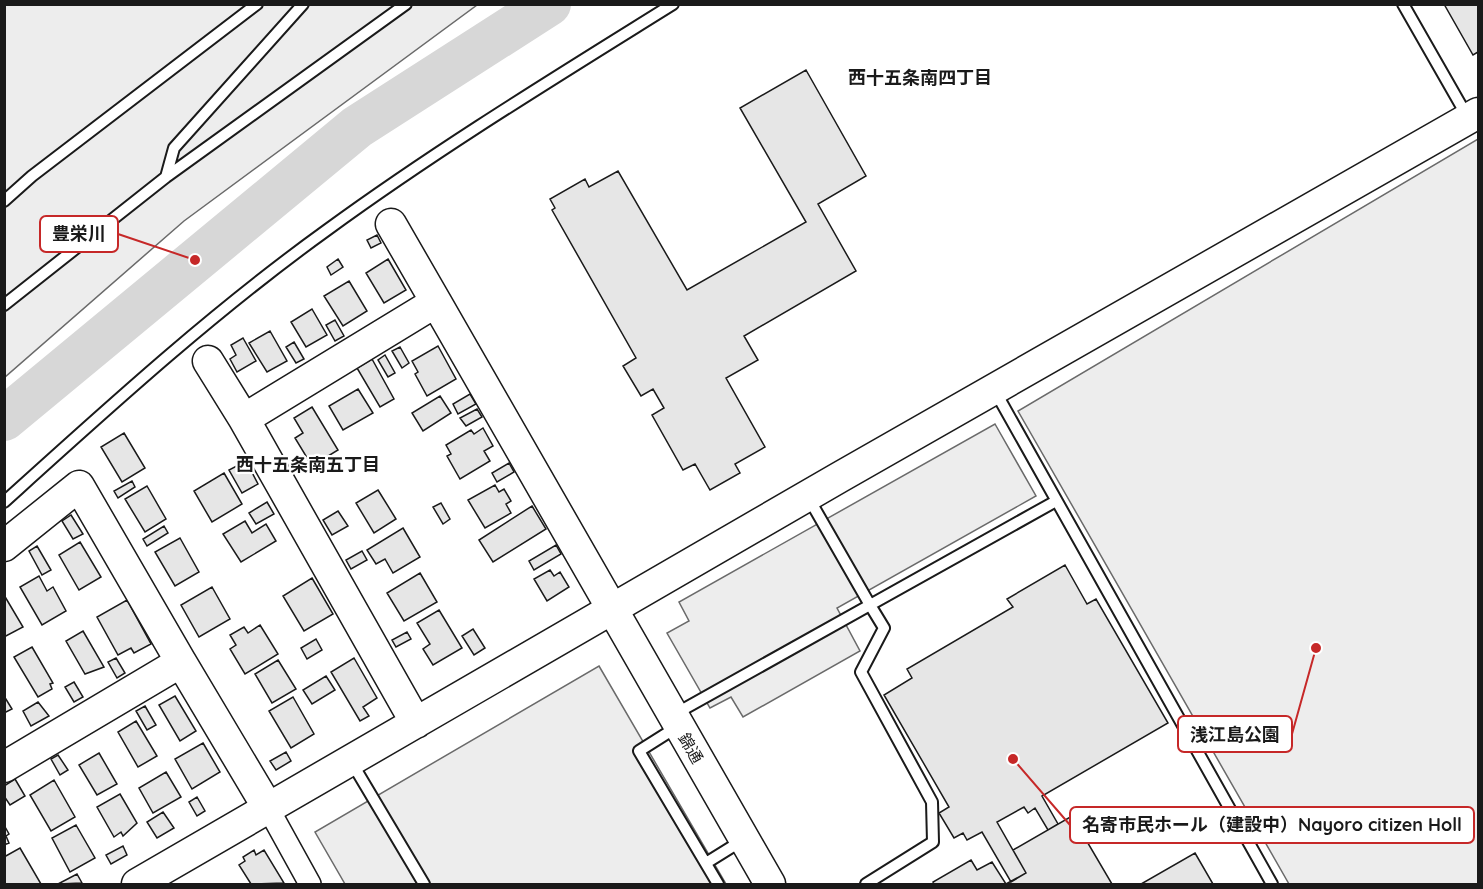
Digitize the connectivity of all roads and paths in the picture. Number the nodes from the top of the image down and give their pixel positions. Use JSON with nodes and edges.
{"nodes":[{"id":1,"x":257,"y":4,"type":"edge"},
{"id":2,"x":303,"y":4,"type":"edge"},
{"id":3,"x":406,"y":4,"type":"edge"},
{"id":4,"x":673,"y":4,"type":"edge"},
{"id":5,"x":1403,"y":4,"type":"edge"},
{"id":6,"x":1473,"y":116,"type":"edge"},
{"id":7,"x":166,"y":177,"type":"junction"},
{"id":8,"x":4,"y":201,"type":"edge"},
{"id":9,"x":391,"y":224,"type":"dead end"},
{"id":10,"x":436,"y":302,"type":"junction"},
{"id":11,"x":4,"y":305,"type":"edge"},
{"id":12,"x":208,"y":361,"type":"dead end"},
{"id":13,"x":995,"y":391,"type":"junction"},
{"id":14,"x":244,"y":419,"type":"junction"},
{"id":15,"x":808,"y":497,"type":"junction"},
{"id":16,"x":1056,"y":501,"type":"junction"},
{"id":17,"x":4,"y":502,"type":"edge"},
{"id":18,"x":4,"y":546,"type":"edge"},
{"id":19,"x":870,"y":605,"type":"junction"},
{"id":20,"x":611,"y":611,"type":"junction"},
{"id":21,"x":181,"y":662,"type":"junction"},
{"id":22,"x":675,"y":721,"type":"junction"},
{"id":23,"x":416,"y":723,"type":"junction"},
{"id":24,"x":351,"y":760,"type":"junction"},
{"id":25,"x":4,"y":766,"type":"edge"},
{"id":26,"x":268,"y":808,"type":"junction"},
{"id":27,"x":744,"y":840,"type":"junction"},
{"id":28,"x":706,"y":863,"type":"junction"},
{"id":29,"x":137,"y":885,"type":"edge"},
{"id":30,"x":310,"y":885,"type":"edge"},
{"id":31,"x":424,"y":885,"type":"edge"},
{"id":32,"x":718,"y":885,"type":"edge"},
{"id":33,"x":770,"y":885,"type":"edge"},
{"id":34,"x":866,"y":885,"type":"edge"},
{"id":35,"x":1272,"y":885,"type":"edge"}],
"edges":[{"from":1,"to":8,"type":"lane"},
{"from":2,"to":7,"type":"lane"},
{"from":3,"to":7,"type":"lane"},
{"from":4,"to":17,"type":"lane"},
{"from":5,"to":6,"type":"lane"},
{"from":6,"to":13,"type":"street"},
{"from":7,"to":11,"type":"lane"},
{"from":9,"to":10,"type":"street","name":"錦通"},
{"from":10,"to":14,"type":"street"},
{"from":10,"to":20,"type":"street","name":"錦通"},
{"from":12,"to":14,"type":"street"},
{"from":13,"to":15,"type":"street"},
{"from":13,"to":16,"type":"lane"},
{"from":14,"to":23,"type":"street"},
{"from":15,"to":19,"type":"lane"},
{"from":15,"to":20,"type":"street"},
{"from":16,"to":19,"type":"lane"},
{"from":16,"to":35,"type":"lane"},
{"from":18,"to":21,"type":"street"},
{"from":19,"to":22,"type":"lane"},
{"from":19,"to":34,"type":"lane"},
{"from":20,"to":22,"type":"street","name":"錦通"},
{"from":20,"to":23,"type":"street"},
{"from":21,"to":25,"type":"street"},
{"from":21,"to":26,"type":"street"},
{"from":22,"to":27,"type":"street","name":"錦通"},
{"from":22,"to":28,"type":"lane"},
{"from":23,"to":24,"type":"street"},
{"from":24,"to":26,"type":"street"},
{"from":24,"to":31,"type":"lane"},
{"from":26,"to":29,"type":"street"},
{"from":26,"to":30,"type":"street"},
{"from":27,"to":28,"type":"lane"},
{"from":27,"to":33,"type":"street","name":"錦通"},
{"from":28,"to":32,"type":"lane"}]}
